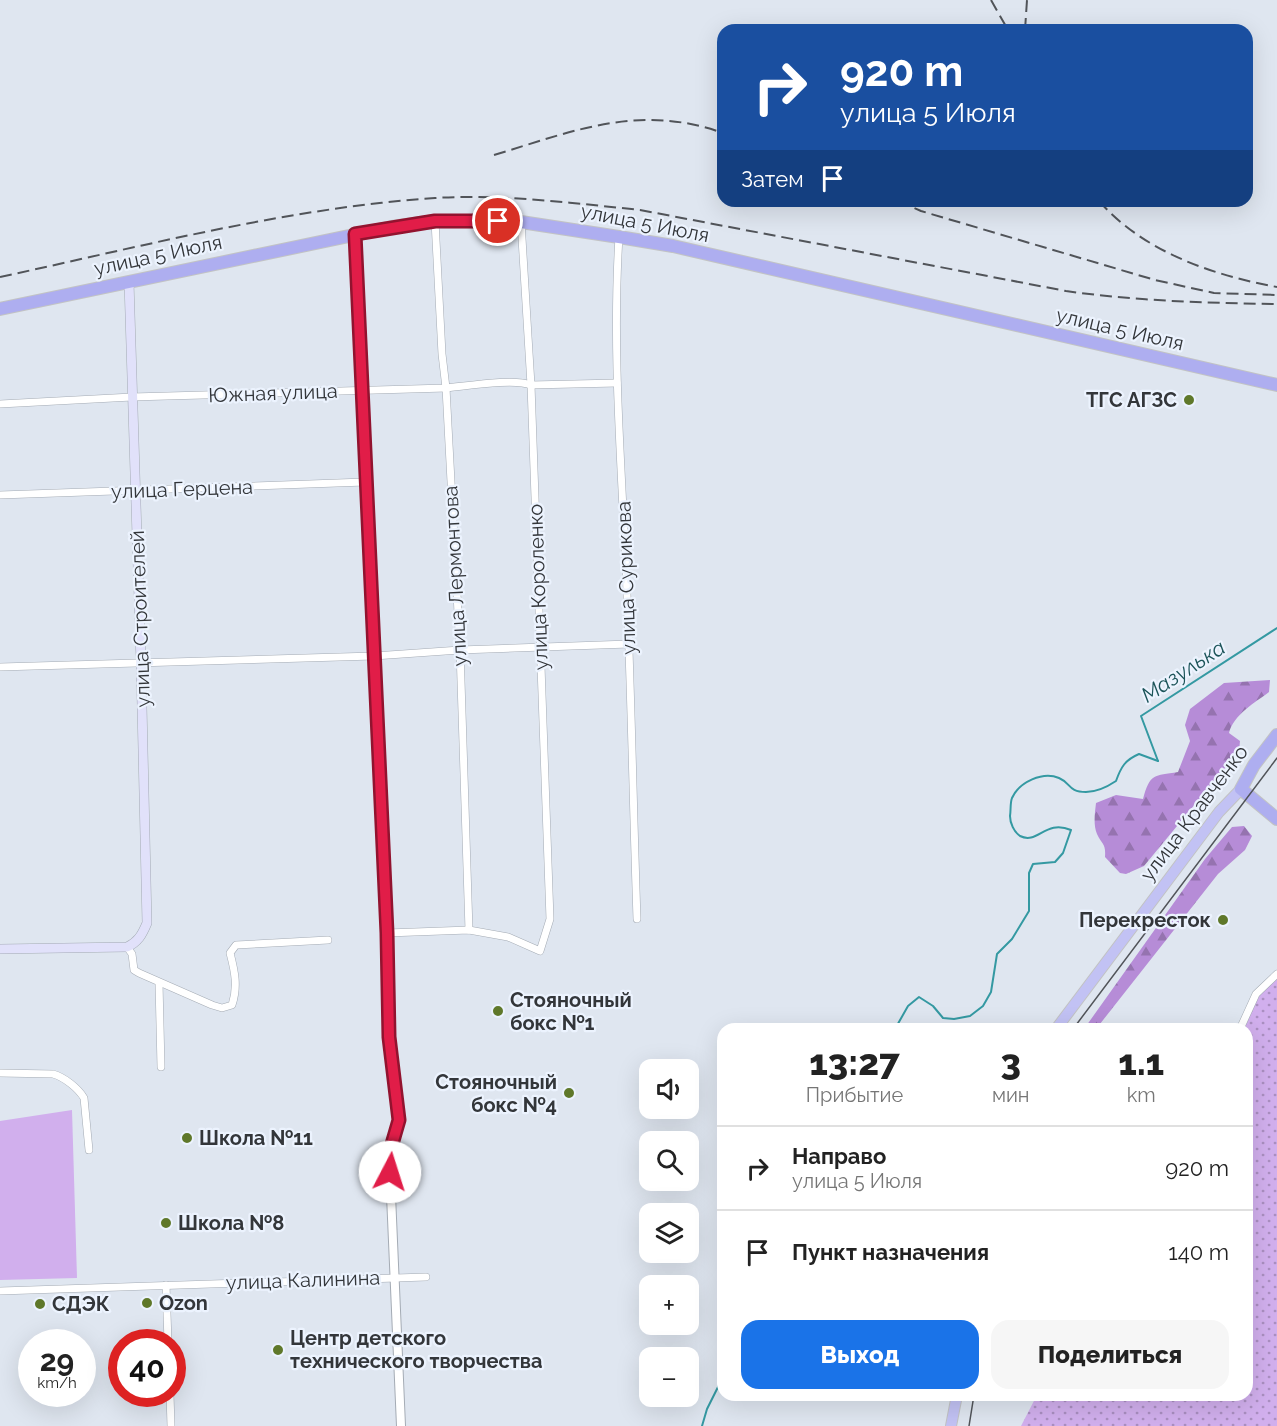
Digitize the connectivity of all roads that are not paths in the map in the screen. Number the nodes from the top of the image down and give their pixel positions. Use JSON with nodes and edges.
{"nodes":[{"id":1,"x":435,"y":221,"type":"junction"},
{"id":2,"x":521,"y":222,"type":"junction"},
{"id":3,"x":355,"y":234,"type":"junction"},
{"id":4,"x":620,"y":237,"type":"junction"},
{"id":5,"x":129,"y":282,"type":"junction"},
{"id":6,"x":0,"y":309,"type":"edge"},
{"id":7,"x":617,"y":383,"type":"junction"},
{"id":8,"x":531,"y":385,"type":"junction"},
{"id":9,"x":1277,"y":385,"type":"edge"},
{"id":10,"x":446,"y":388,"type":"junction"},
{"id":11,"x":362,"y":390,"type":"junction"},
{"id":12,"x":132,"y":397,"type":"junction"},
{"id":13,"x":0,"y":404,"type":"edge"},
{"id":14,"x":365,"y":482,"type":"junction"},
{"id":15,"x":136,"y":491,"type":"junction"},
{"id":16,"x":0,"y":495,"type":"edge"},
{"id":17,"x":628,"y":644,"type":"junction"},
{"id":18,"x":539,"y":648,"type":"junction"},
{"id":19,"x":459,"y":650,"type":"junction"},
{"id":20,"x":374,"y":656,"type":"junction"},
{"id":21,"x":141,"y":663,"type":"junction"},
{"id":22,"x":0,"y":667,"type":"edge"},
{"id":23,"x":1277,"y":735,"type":"edge"},
{"id":24,"x":1241,"y":789,"type":"junction"},
{"id":25,"x":1277,"y":819,"type":"edge"},
{"id":26,"x":637,"y":919,"type":"dead end"},
{"id":27,"x":469,"y":930,"type":"junction"},
{"id":28,"x":387,"y":933,"type":"junction"},
{"id":29,"x":328,"y":940,"type":"dead end"},
{"id":30,"x":127,"y":947,"type":"junction"},
{"id":31,"x":0,"y":949,"type":"edge"},
{"id":32,"x":1277,"y":974,"type":"edge"},
{"id":33,"x":159,"y":983,"type":"junction"},
{"id":34,"x":1061,"y":1023,"type":"edge"},
{"id":35,"x":1243,"y":1023,"type":"edge"},
{"id":36,"x":161,"y":1067,"type":"dead end"},
{"id":37,"x":0,"y":1073,"type":"edge"},
{"id":38,"x":89,"y":1150,"type":"dead end"},
{"id":39,"x":396,"y":1277,"type":"junction"},
{"id":40,"x":426,"y":1277,"type":"dead end"},
{"id":41,"x":166,"y":1285,"type":"junction"},
{"id":42,"x":0,"y":1291,"type":"edge"},
{"id":43,"x":168,"y":1329,"type":"edge"},
{"id":44,"x":956,"y":1401,"type":"edge"},
{"id":45,"x":170,"y":1407,"type":"edge"},
{"id":46,"x":171,"y":1426,"type":"edge"},
{"id":47,"x":401,"y":1426,"type":"edge"},
{"id":48,"x":951,"y":1426,"type":"edge"}],
"edges":[{"from":1,"to":2,"type":"highway","name":"улица 5 Июля"},
{"from":1,"to":3,"type":"highway","name":"улица 5 Июля"},
{"from":1,"to":10,"type":"street","name":"улица Лермонтова"},
{"from":2,"to":4,"type":"highway","name":"улица 5 Июля"},
{"from":2,"to":8,"type":"street","name":"улица Короленко"},
{"from":3,"to":5,"type":"highway","name":"улица 5 Июля"},
{"from":3,"to":11,"type":"street"},
{"from":4,"to":7,"type":"street","name":"улица Сурикова"},
{"from":4,"to":9,"type":"highway","name":"улица 5 Июля"},
{"from":5,"to":6,"type":"highway","name":"улица 5 Июля"},
{"from":5,"to":12,"type":"main road","name":"улица Строителей"},
{"from":7,"to":8,"type":"street","name":"Южная улица"},
{"from":7,"to":17,"type":"street","name":"улица Сурикова"},
{"from":8,"to":10,"type":"street","name":"Южная улица"},
{"from":8,"to":18,"type":"street","name":"улица Короленко"},
{"from":10,"to":11,"type":"street","name":"Южная улица"},
{"from":10,"to":19,"type":"street","name":"улица Лермонтова"},
{"from":11,"to":12,"type":"street","name":"Южная улица"},
{"from":11,"to":14,"type":"street"},
{"from":12,"to":13,"type":"street","name":"Южная улица"},
{"from":12,"to":15,"type":"main road","name":"улица Строителей"},
{"from":14,"to":15,"type":"street","name":"улица Герцена"},
{"from":14,"to":20,"type":"street"},
{"from":15,"to":16,"type":"street","name":"улица Герцена"},
{"from":15,"to":21,"type":"main road","name":"улица Строителей"},
{"from":17,"to":18,"type":"street"},
{"from":17,"to":26,"type":"street","name":"улица Сурикова"},
{"from":18,"to":19,"type":"street"},
{"from":18,"to":27,"type":"street","name":"улица Короленко"},
{"from":19,"to":20,"type":"street"},
{"from":19,"to":27,"type":"street","name":"улица Лермонтова"},
{"from":20,"to":21,"type":"street"},
{"from":20,"to":28,"type":"street"},
{"from":21,"to":22,"type":"street"},
{"from":21,"to":30,"type":"main road","name":"улица Строителей"},
{"from":23,"to":24,"type":"highway","name":"улица Кравченко"},
{"from":24,"to":25,"type":"highway"},
{"from":24,"to":34,"type":"main road","name":"улица Кравченко"},
{"from":27,"to":28,"type":"street"},
{"from":28,"to":39,"type":"street"},
{"from":29,"to":33,"type":"street"},
{"from":30,"to":31,"type":"main road"},
{"from":30,"to":33,"type":"street"},
{"from":32,"to":35,"type":"street"},
{"from":33,"to":36,"type":"street"},
{"from":37,"to":38,"type":"street"},
{"from":39,"to":40,"type":"street","name":"улица Калинина"},
{"from":39,"to":41,"type":"street","name":"улица Калинина"},
{"from":39,"to":47,"type":"street"},
{"from":41,"to":42,"type":"street","name":"улица Калинина"},
{"from":41,"to":43,"type":"street"},
{"from":44,"to":48,"type":"main road"},
{"from":45,"to":46,"type":"street"}]}
